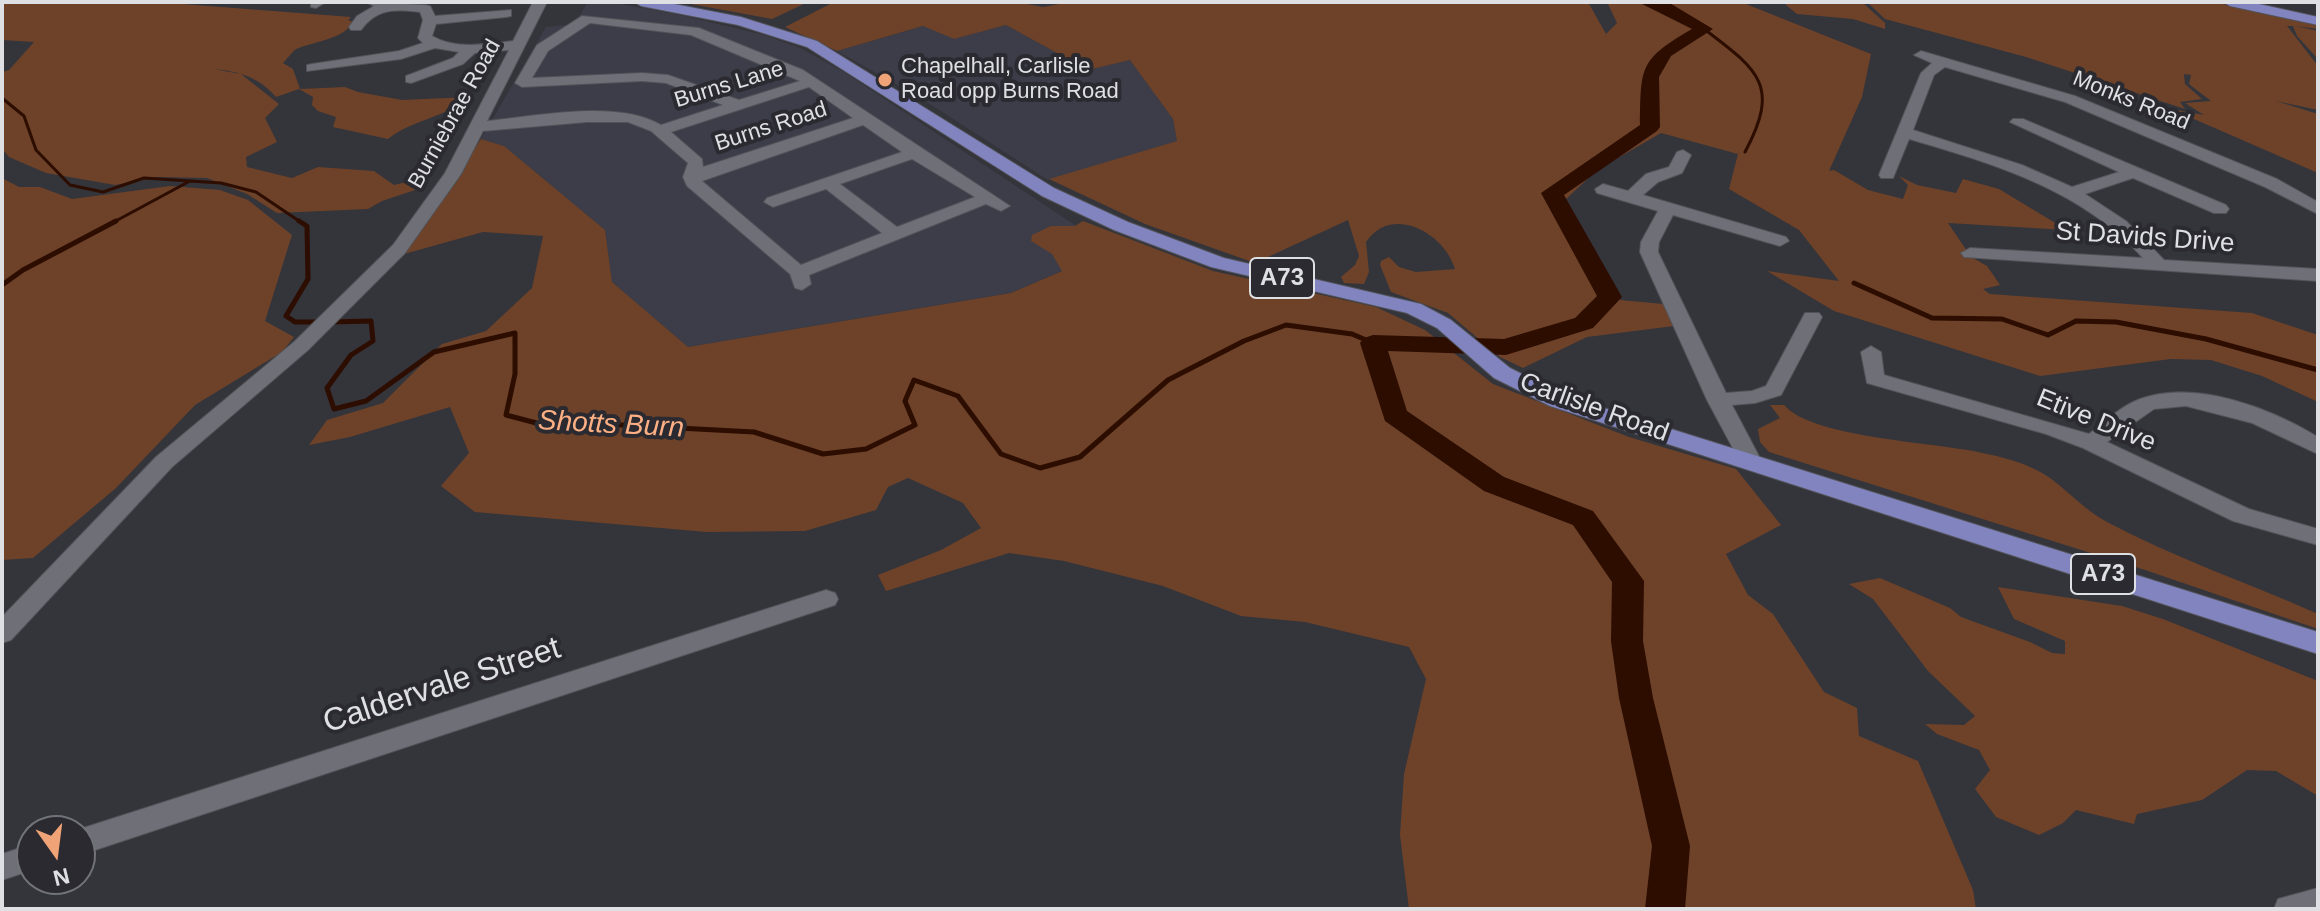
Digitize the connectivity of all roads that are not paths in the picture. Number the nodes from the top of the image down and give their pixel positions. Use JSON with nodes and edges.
{"nodes":[{"id":1,"x":641,"y":2,"type":"edge"},
{"id":2,"x":2230,"y":2,"type":"edge"},
{"id":3,"x":380,"y":3,"type":"edge"},
{"id":4,"x":542,"y":3,"type":"edge"},
{"id":5,"x":521,"y":9,"type":"dead end"},
{"id":6,"x":430,"y":20,"type":"junction"},
{"id":7,"x":2318,"y":21,"type":"edge"},
{"id":8,"x":356,"y":22,"type":"dead end"},
{"id":9,"x":433,"y":44,"type":"junction"},
{"id":10,"x":520,"y":45,"type":"junction"},
{"id":11,"x":472,"y":48,"type":"junction"},
{"id":12,"x":1921,"y":55,"type":"dead end"},
{"id":13,"x":1943,"y":61,"type":"junction"},
{"id":14,"x":312,"y":68,"type":"dead end"},
{"id":15,"x":411,"y":79,"type":"dead end"},
{"id":16,"x":811,"y":82,"type":"junction"},
{"id":17,"x":735,"y":104,"type":"junction"},
{"id":18,"x":858,"y":115,"type":"junction"},
{"id":19,"x":2018,"y":122,"type":"dead end"},
{"id":20,"x":477,"y":127,"type":"junction"},
{"id":21,"x":660,"y":130,"type":"junction"},
{"id":22,"x":1903,"y":132,"type":"junction"},
{"id":23,"x":914,"y":153,"type":"junction"},
{"id":24,"x":1683,"y":155,"type":"dead end"},
{"id":25,"x":694,"y":169,"type":"junction"},
{"id":26,"x":2134,"y":172,"type":"junction"},
{"id":27,"x":1887,"y":175,"type":"dead end"},
{"id":28,"x":828,"y":183,"type":"junction"},
{"id":29,"x":1603,"y":189,"type":"dead end"},
{"id":30,"x":2071,"y":193,"type":"junction"},
{"id":31,"x":1630,"y":198,"type":"junction"},
{"id":32,"x":773,"y":202,"type":"dead end"},
{"id":33,"x":1668,"y":209,"type":"junction"},
{"id":34,"x":2220,"y":209,"type":"dead end"},
{"id":35,"x":2318,"y":209,"type":"edge"},
{"id":36,"x":896,"y":235,"type":"junction"},
{"id":37,"x":1780,"y":241,"type":"dead end"},
{"id":38,"x":1970,"y":253,"type":"dead end"},
{"id":39,"x":2159,"y":265,"type":"junction"},
{"id":40,"x":2318,"y":275,"type":"edge"},
{"id":41,"x":1812,"y":317,"type":"dead end"},
{"id":42,"x":1871,"y":352,"type":"dead end"},
{"id":43,"x":1717,"y":400,"type":"junction"},
{"id":44,"x":2091,"y":443,"type":"junction"},
{"id":45,"x":2318,"y":447,"type":"edge"},
{"id":46,"x":1751,"y":462,"type":"junction"},
{"id":47,"x":2318,"y":537,"type":"edge"},
{"id":48,"x":826,"y":599,"type":"dead end"},
{"id":49,"x":2,"y":633,"type":"edge"},
{"id":50,"x":2318,"y":643,"type":"edge"},
{"id":51,"x":96,"y":837,"type":"edge"},
{"id":52,"x":2318,"y":902,"type":"edge"},
{"id":53,"x":2289,"y":909,"type":"edge"}],
"edges":[{"from":1,"to":46,"type":"main road","name":"Carlisle Road","number":"A73"},
{"from":2,"to":7,"type":"main road"},
{"from":3,"to":6,"type":"street"},
{"from":3,"to":8,"type":"street"},
{"from":4,"to":10,"type":"street","name":"Burniebrae Road"},
{"from":5,"to":6,"type":"street"},
{"from":6,"to":9,"type":"street"},
{"from":9,"to":11,"type":"street"},
{"from":9,"to":14,"type":"street"},
{"from":10,"to":11,"type":"street"},
{"from":10,"to":20,"type":"street","name":"Burniebrae Road"},
{"from":11,"to":15,"type":"street"},
{"from":12,"to":13,"type":"street","name":"Monks Road"},
{"from":13,"to":22,"type":"street"},
{"from":13,"to":35,"type":"street","name":"Monks Road"},
{"from":16,"to":17,"type":"street","name":"Burns Lane"},
{"from":16,"to":17,"type":"street"},
{"from":16,"to":18,"type":"street"},
{"from":17,"to":21,"type":"street","name":"Burns Lane"},
{"from":18,"to":23,"type":"street"},
{"from":18,"to":25,"type":"street","name":"Burns Road"},
{"from":19,"to":26,"type":"street"},
{"from":20,"to":21,"type":"street"},
{"from":20,"to":49,"type":"street","name":"Burniebrae Road"},
{"from":21,"to":25,"type":"street"},
{"from":22,"to":27,"type":"street"},
{"from":22,"to":30,"type":"street"},
{"from":23,"to":28,"type":"street"},
{"from":23,"to":36,"type":"street"},
{"from":24,"to":31,"type":"street"},
{"from":25,"to":36,"type":"street"},
{"from":26,"to":30,"type":"street"},
{"from":26,"to":34,"type":"street"},
{"from":28,"to":32,"type":"street"},
{"from":28,"to":36,"type":"street"},
{"from":29,"to":31,"type":"street"},
{"from":30,"to":39,"type":"street"},
{"from":31,"to":33,"type":"street"},
{"from":33,"to":37,"type":"street"},
{"from":33,"to":43,"type":"street"},
{"from":38,"to":39,"type":"street","name":"St Davids Drive"},
{"from":39,"to":40,"type":"street","name":"St Davids Drive"},
{"from":41,"to":43,"type":"street"},
{"from":42,"to":44,"type":"street","name":"Etive Drive"},
{"from":43,"to":46,"type":"street"},
{"from":44,"to":45,"type":"street"},
{"from":44,"to":47,"type":"street","name":"Etive Drive"},
{"from":46,"to":50,"type":"main road","name":"Carlisle Road","number":"A73"},
{"from":48,"to":51,"type":"street","name":"Caldervale Street"},
{"from":52,"to":53,"type":"street"}]}
